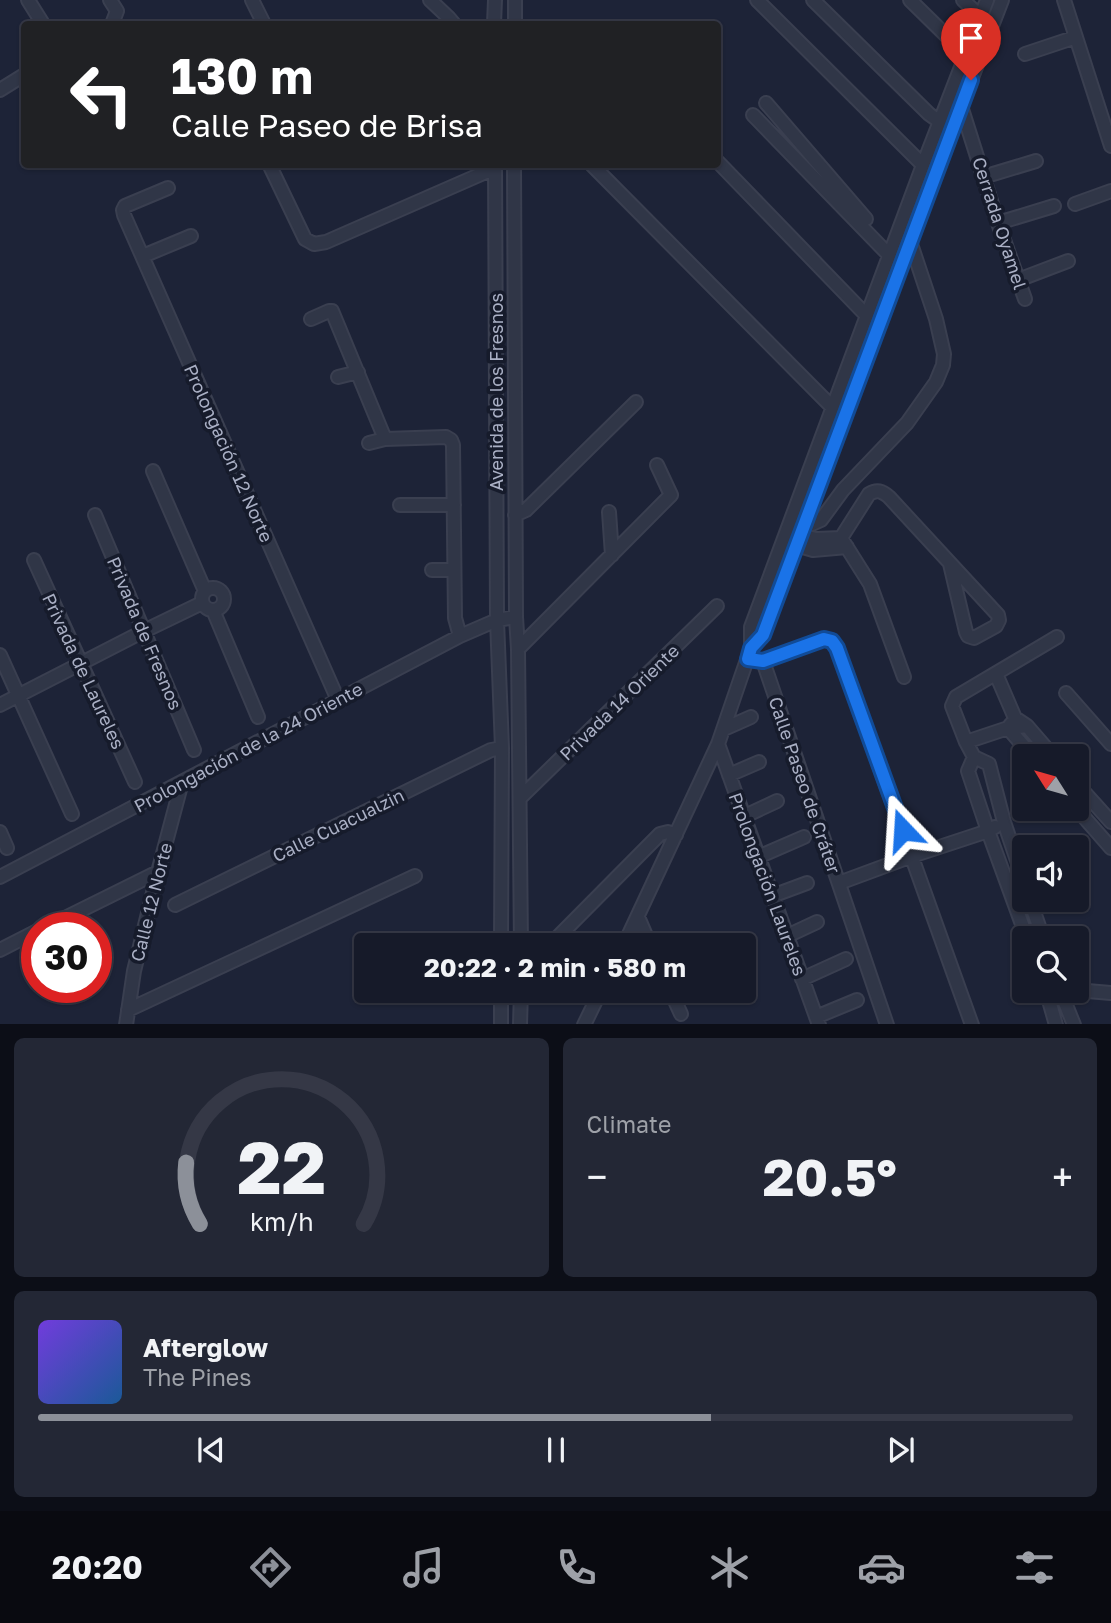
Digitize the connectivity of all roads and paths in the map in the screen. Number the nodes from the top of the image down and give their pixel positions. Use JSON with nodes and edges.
{"nodes":[{"id":1,"x":28,"y":0,"type":"edge"},
{"id":2,"x":110,"y":0,"type":"edge"},
{"id":3,"x":252,"y":0,"type":"edge"},
{"id":4,"x":430,"y":0,"type":"edge"},
{"id":5,"x":495,"y":0,"type":"edge"},
{"id":6,"x":515,"y":0,"type":"edge"},
{"id":7,"x":757,"y":0,"type":"edge"},
{"id":8,"x":813,"y":0,"type":"edge"},
{"id":9,"x":910,"y":0,"type":"edge"},
{"id":10,"x":963,"y":0,"type":"edge"},
{"id":11,"x":987,"y":0,"type":"edge"},
{"id":12,"x":1002,"y":0,"type":"edge"},
{"id":13,"x":1065,"y":0,"type":"edge"},
{"id":14,"x":980,"y":16,"type":"junction"},
{"id":15,"x":41,"y":21,"type":"edge"},
{"id":16,"x":113,"y":21,"type":"edge"},
{"id":17,"x":262,"y":21,"type":"edge"},
{"id":18,"x":451,"y":21,"type":"edge"},
{"id":19,"x":494,"y":21,"type":"edge"},
{"id":20,"x":514,"y":21,"type":"edge"},
{"id":21,"x":991,"y":28,"type":"junction"},
{"id":22,"x":1076,"y":37,"type":"junction"},
{"id":23,"x":965,"y":54,"type":"junction"},
{"id":24,"x":1025,"y":54,"type":"dead end"},
{"id":25,"x":21,"y":77,"type":"edge"},
{"id":26,"x":0,"y":90,"type":"edge"},
{"id":27,"x":766,"y":103,"type":"dead end"},
{"id":28,"x":961,"y":106,"type":"junction"},
{"id":29,"x":753,"y":115,"type":"dead end"},
{"id":30,"x":940,"y":122,"type":"junction"},
{"id":31,"x":1110,"y":141,"type":"edge"},
{"id":32,"x":1035,"y":161,"type":"dead end"},
{"id":33,"x":721,"y":165,"type":"edge"},
{"id":34,"x":923,"y":165,"type":"junction"},
{"id":35,"x":271,"y":168,"type":"edge"},
{"id":36,"x":491,"y":168,"type":"edge"},
{"id":37,"x":495,"y":168,"type":"edge"},
{"id":38,"x":514,"y":168,"type":"edge"},
{"id":39,"x":595,"y":168,"type":"edge"},
{"id":40,"x":983,"y":177,"type":"junction"},
{"id":41,"x":168,"y":188,"type":"dead end"},
{"id":42,"x":914,"y":188,"type":"junction"},
{"id":43,"x":1111,"y":191,"type":"edge"},
{"id":44,"x":927,"y":194,"type":"junction"},
{"id":45,"x":1075,"y":204,"type":"dead end"},
{"id":46,"x":1054,"y":206,"type":"dead end"},
{"id":47,"x":998,"y":223,"type":"junction"},
{"id":48,"x":191,"y":236,"type":"dead end"},
{"id":49,"x":911,"y":242,"type":"junction"},
{"id":50,"x":890,"y":252,"type":"junction"},
{"id":51,"x":143,"y":256,"type":"junction"},
{"id":52,"x":1068,"y":261,"type":"dead end"},
{"id":53,"x":1018,"y":280,"type":"junction"},
{"id":54,"x":1025,"y":299,"type":"dead end"},
{"id":55,"x":866,"y":316,"type":"junction"},
{"id":56,"x":311,"y":319,"type":"dead end"},
{"id":57,"x":358,"y":372,"type":"junction"},
{"id":58,"x":338,"y":377,"type":"dead end"},
{"id":59,"x":636,"y":402,"type":"dead end"},
{"id":60,"x":832,"y":409,"type":"junction"},
{"id":61,"x":844,"y":418,"type":"junction"},
{"id":62,"x":385,"y":439,"type":"junction"},
{"id":63,"x":369,"y":443,"type":"dead end"},
{"id":64,"x":657,"y":465,"type":"dead end"},
{"id":65,"x":153,"y":471,"type":"dead end"},
{"id":66,"x":400,"y":505,"type":"dead end"},
{"id":67,"x":454,"y":505,"type":"junction"},
{"id":68,"x":609,"y":512,"type":"dead end"},
{"id":69,"x":95,"y":515,"type":"dead end"},
{"id":70,"x":516,"y":515,"type":"junction"},
{"id":71,"x":800,"y":535,"type":"junction"},
{"id":72,"x":844,"y":542,"type":"junction"},
{"id":73,"x":612,"y":555,"type":"junction"},
{"id":74,"x":34,"y":561,"type":"dead end"},
{"id":75,"x":950,"y":564,"type":"junction"},
{"id":76,"x":432,"y":570,"type":"dead end"},
{"id":77,"x":454,"y":570,"type":"junction"},
{"id":78,"x":207,"y":601,"type":"junction"},
{"id":79,"x":717,"y":606,"type":"dead end"},
{"id":80,"x":516,"y":617,"type":"junction"},
{"id":81,"x":497,"y":620,"type":"junction"},
{"id":82,"x":144,"y":631,"type":"junction"},
{"id":83,"x":460,"y":636,"type":"junction"},
{"id":84,"x":1057,"y":637,"type":"dead end"},
{"id":85,"x":518,"y":649,"type":"junction"},
{"id":86,"x":750,"y":653,"type":"junction"},
{"id":87,"x":0,"y":655,"type":"edge"},
{"id":88,"x":763,"y":661,"type":"junction"},
{"id":89,"x":81,"y":663,"type":"junction"},
{"id":90,"x":996,"y":674,"type":"junction"},
{"id":91,"x":904,"y":677,"type":"dead end"},
{"id":92,"x":1066,"y":693,"type":"dead end"},
{"id":93,"x":19,"y":696,"type":"junction"},
{"id":94,"x":338,"y":700,"type":"junction"},
{"id":95,"x":0,"y":705,"type":"edge"},
{"id":96,"x":258,"y":717,"type":"dead end"},
{"id":97,"x":751,"y":717,"type":"dead end"},
{"id":98,"x":1011,"y":723,"type":"junction"},
{"id":99,"x":724,"y":729,"type":"junction"},
{"id":100,"x":966,"y":742,"type":"junction"},
{"id":101,"x":718,"y":744,"type":"junction"},
{"id":102,"x":1024,"y":744,"type":"edge"},
{"id":103,"x":1043,"y":744,"type":"edge"},
{"id":104,"x":1111,"y":744,"type":"edge"},
{"id":105,"x":502,"y":748,"type":"junction"},
{"id":106,"x":194,"y":750,"type":"dead end"},
{"id":107,"x":974,"y":757,"type":"junction"},
{"id":108,"x":759,"y":762,"type":"dead end"},
{"id":109,"x":729,"y":775,"type":"junction"},
{"id":110,"x":135,"y":782,"type":"dead end"},
{"id":111,"x":182,"y":782,"type":"junction"},
{"id":112,"x":1089,"y":797,"type":"edge"},
{"id":113,"x":520,"y":798,"type":"junction"},
{"id":114,"x":777,"y":801,"type":"dead end"},
{"id":115,"x":72,"y":814,"type":"dead end"},
{"id":116,"x":745,"y":816,"type":"junction"},
{"id":117,"x":1087,"y":821,"type":"edge"},
{"id":118,"x":1004,"y":822,"type":"junction"},
{"id":119,"x":1111,"y":822,"type":"edge"},
{"id":120,"x":988,"y":831,"type":"junction"},
{"id":121,"x":0,"y":832,"type":"edge"},
{"id":122,"x":676,"y":835,"type":"junction"},
{"id":123,"x":804,"y":837,"type":"dead end"},
{"id":124,"x":1012,"y":846,"type":"edge"},
{"id":125,"x":7,"y":848,"type":"dead end"},
{"id":126,"x":1111,"y":848,"type":"edge"},
{"id":127,"x":912,"y":856,"type":"junction"},
{"id":128,"x":758,"y":857,"type":"junction"},
{"id":129,"x":158,"y":872,"type":"junction"},
{"id":130,"x":415,"y":876,"type":"dead end"},
{"id":131,"x":0,"y":877,"type":"edge"},
{"id":132,"x":807,"y":883,"type":"dead end"},
{"id":133,"x":839,"y":883,"type":"junction"},
{"id":134,"x":772,"y":896,"type":"junction"},
{"id":135,"x":175,"y":905,"type":"dead end"},
{"id":136,"x":77,"y":912,"type":"edge"},
{"id":137,"x":638,"y":917,"type":"junction"},
{"id":138,"x":817,"y":922,"type":"dead end"},
{"id":139,"x":1023,"y":926,"type":"edge"},
{"id":140,"x":501,"y":933,"type":"edge"},
{"id":141,"x":521,"y":933,"type":"edge"},
{"id":142,"x":562,"y":933,"type":"edge"},
{"id":143,"x":630,"y":933,"type":"edge"},
{"id":144,"x":645,"y":933,"type":"edge"},
{"id":145,"x":787,"y":936,"type":"junction"},
{"id":146,"x":21,"y":940,"type":"edge"},
{"id":147,"x":0,"y":950,"type":"edge"},
{"id":148,"x":846,"y":959,"type":"dead end"},
{"id":149,"x":802,"y":979,"type":"junction"},
{"id":150,"x":1089,"y":991,"type":"edge"},
{"id":151,"x":1111,"y":993,"type":"edge"},
{"id":152,"x":857,"y":1000,"type":"dead end"},
{"id":153,"x":501,"y":1003,"type":"edge"},
{"id":154,"x":521,"y":1003,"type":"edge"},
{"id":155,"x":594,"y":1003,"type":"edge"},
{"id":156,"x":676,"y":1003,"type":"edge"},
{"id":157,"x":1050,"y":1003,"type":"edge"},
{"id":158,"x":1065,"y":1003,"type":"edge"},
{"id":159,"x":128,"y":1010,"type":"junction"},
{"id":160,"x":681,"y":1014,"type":"dead end"},
{"id":161,"x":817,"y":1021,"type":"edge"},
{"id":162,"x":125,"y":1024,"type":"edge"},
{"id":163,"x":501,"y":1024,"type":"edge"},
{"id":164,"x":520,"y":1024,"type":"edge"},
{"id":165,"x":584,"y":1024,"type":"edge"},
{"id":166,"x":887,"y":1024,"type":"edge"},
{"id":167,"x":972,"y":1024,"type":"edge"},
{"id":168,"x":1056,"y":1024,"type":"edge"},
{"id":169,"x":1074,"y":1024,"type":"edge"}],
"edges":[{"from":1,"to":15,"type":"street"},
{"from":2,"to":16,"type":"street"},
{"from":3,"to":17,"type":"street"},
{"from":4,"to":18,"type":"street"},
{"from":5,"to":19,"type":"street"},
{"from":6,"to":20,"type":"street"},
{"from":7,"to":34,"type":"street"},
{"from":8,"to":30,"type":"street"},
{"from":9,"to":23,"type":"street"},
{"from":10,"to":14,"type":"street"},
{"from":11,"to":14,"type":"street"},
{"from":12,"to":21,"type":"street"},
{"from":13,"to":22,"type":"street"},
{"from":14,"to":21,"type":"street"},
{"from":14,"to":23,"type":"street"},
{"from":21,"to":28,"type":"street"},
{"from":22,"to":24,"type":"street"},
{"from":22,"to":31,"type":"street"},
{"from":23,"to":30,"type":"street"},
{"from":25,"to":26,"type":"street"},
{"from":27,"to":50,"type":"street"},
{"from":28,"to":40,"type":"street","name":"Cerrada Oyamel"},
{"from":28,"to":44,"type":"street"},
{"from":29,"to":50,"type":"street"},
{"from":30,"to":34,"type":"street"},
{"from":32,"to":40,"type":"street"},
{"from":33,"to":55,"type":"street"},
{"from":34,"to":42,"type":"street"},
{"from":35,"to":36,"type":"street"},
{"from":37,"to":81,"type":"street","name":"Avenida de los Fresnos"},
{"from":38,"to":70,"type":"street"},
{"from":39,"to":60,"type":"street"},
{"from":40,"to":47,"type":"street","name":"Cerrada Oyamel"},
{"from":41,"to":51,"type":"street","name":"Prolongación 12 Norte"},
{"from":42,"to":44,"type":"street"},
{"from":42,"to":50,"type":"street"},
{"from":43,"to":45,"type":"street"},
{"from":44,"to":49,"type":"street"},
{"from":46,"to":47,"type":"street"},
{"from":47,"to":53,"type":"street","name":"Cerrada Oyamel"},
{"from":48,"to":51,"type":"street"},
{"from":49,"to":61,"type":"street"},
{"from":49,"to":71,"type":"street"},
{"from":50,"to":55,"type":"street"},
{"from":51,"to":94,"type":"street","name":"Prolongación 12 Norte"},
{"from":52,"to":53,"type":"street"},
{"from":53,"to":54,"type":"street","name":"Cerrada Oyamel"},
{"from":55,"to":60,"type":"street"},
{"from":56,"to":57,"type":"street"},
{"from":57,"to":58,"type":"street"},
{"from":57,"to":62,"type":"street"},
{"from":59,"to":70,"type":"street"},
{"from":60,"to":61,"type":"street"},
{"from":60,"to":86,"type":"street"},
{"from":61,"to":71,"type":"street"},
{"from":62,"to":63,"type":"street"},
{"from":62,"to":67,"type":"street"},
{"from":64,"to":73,"type":"street"},
{"from":65,"to":78,"type":"street"},
{"from":66,"to":67,"type":"street"},
{"from":67,"to":77,"type":"street"},
{"from":68,"to":73,"type":"street"},
{"from":69,"to":82,"type":"street","name":"Privada de Fresnos"},
{"from":70,"to":80,"type":"street"},
{"from":71,"to":72,"type":"street"},
{"from":71,"to":86,"type":"street"},
{"from":72,"to":75,"type":"street"},
{"from":72,"to":91,"type":"street"},
{"from":73,"to":85,"type":"street"},
{"from":74,"to":89,"type":"street","name":"Privada de Laureles"},
{"from":75,"to":75,"type":"street"},
{"from":76,"to":77,"type":"street"},
{"from":77,"to":83,"type":"street"},
{"from":78,"to":82,"type":"street"},
{"from":78,"to":96,"type":"street"},
{"from":79,"to":113,"type":"street","name":"Privada 14 Oriente"},
{"from":80,"to":81,"type":"street"},
{"from":80,"to":85,"type":"street"},
{"from":81,"to":83,"type":"street","name":"Prolongación de la 24 Oriente"},
{"from":81,"to":105,"type":"street","name":"Avenida de los Fresnos"},
{"from":82,"to":89,"type":"street"},
{"from":82,"to":106,"type":"street","name":"Privada de Fresnos"},
{"from":83,"to":94,"type":"street","name":"Prolongación de la 24 Oriente"},
{"from":84,"to":90,"type":"street"},
{"from":85,"to":113,"type":"street"},
{"from":86,"to":88,"type":"street"},
{"from":86,"to":99,"type":"street"},
{"from":87,"to":93,"type":"street"},
{"from":88,"to":127,"type":"street"},
{"from":88,"to":133,"type":"street","name":"Calle Paseo de Cráter"},
{"from":89,"to":93,"type":"street"},
{"from":89,"to":110,"type":"street","name":"Privada de Laureles"},
{"from":90,"to":98,"type":"street"},
{"from":90,"to":100,"type":"street"},
{"from":92,"to":104,"type":"street"},
{"from":93,"to":95,"type":"street"},
{"from":93,"to":115,"type":"street"},
{"from":94,"to":111,"type":"street","name":"Prolongación de la 24 Oriente"},
{"from":97,"to":99,"type":"street"},
{"from":98,"to":100,"type":"street"},
{"from":98,"to":102,"type":"street"},
{"from":98,"to":103,"type":"street"},
{"from":99,"to":101,"type":"street"},
{"from":100,"to":107,"type":"street"},
{"from":101,"to":109,"type":"street","name":"Prolongación Laureles"},
{"from":101,"to":122,"type":"street"},
{"from":105,"to":135,"type":"street","name":"Calle Cuacualzin"},
{"from":105,"to":140,"type":"street","name":"Avenida de los Fresnos"},
{"from":107,"to":118,"type":"street"},
{"from":107,"to":120,"type":"street"},
{"from":108,"to":109,"type":"street"},
{"from":109,"to":116,"type":"street","name":"Prolongación Laureles"},
{"from":111,"to":129,"type":"street","name":"Calle 12 Norte"},
{"from":111,"to":131,"type":"street","name":"Prolongación de la 24 Oriente"},
{"from":112,"to":119,"type":"street"},
{"from":113,"to":141,"type":"street"},
{"from":114,"to":116,"type":"street"},
{"from":116,"to":128,"type":"street","name":"Prolongación Laureles"},
{"from":117,"to":126,"type":"street"},
{"from":118,"to":120,"type":"street"},
{"from":118,"to":124,"type":"street"},
{"from":120,"to":127,"type":"street"},
{"from":120,"to":139,"type":"street"},
{"from":121,"to":125,"type":"street"},
{"from":122,"to":137,"type":"street"},
{"from":122,"to":142,"type":"street"},
{"from":123,"to":128,"type":"street"},
{"from":127,"to":133,"type":"street"},
{"from":127,"to":167,"type":"street"},
{"from":128,"to":134,"type":"street","name":"Prolongación Laureles"},
{"from":129,"to":136,"type":"street"},
{"from":129,"to":159,"type":"street","name":"Calle 12 Norte"},
{"from":130,"to":159,"type":"street"},
{"from":132,"to":134,"type":"street"},
{"from":133,"to":166,"type":"street","name":"Calle Paseo de Cráter"},
{"from":134,"to":145,"type":"street","name":"Prolongación Laureles"},
{"from":137,"to":143,"type":"street"},
{"from":137,"to":144,"type":"street"},
{"from":138,"to":145,"type":"street"},
{"from":145,"to":149,"type":"street","name":"Prolongación Laureles"},
{"from":146,"to":147,"type":"street"},
{"from":148,"to":149,"type":"street"},
{"from":149,"to":161,"type":"street","name":"Prolongación Laureles"},
{"from":150,"to":151,"type":"street"},
{"from":152,"to":161,"type":"street"},
{"from":153,"to":163,"type":"street"},
{"from":154,"to":164,"type":"street"},
{"from":155,"to":165,"type":"street"},
{"from":156,"to":160,"type":"street"},
{"from":157,"to":168,"type":"street"},
{"from":158,"to":169,"type":"street"},
{"from":159,"to":162,"type":"street","name":"Calle 12 Norte"}]}
